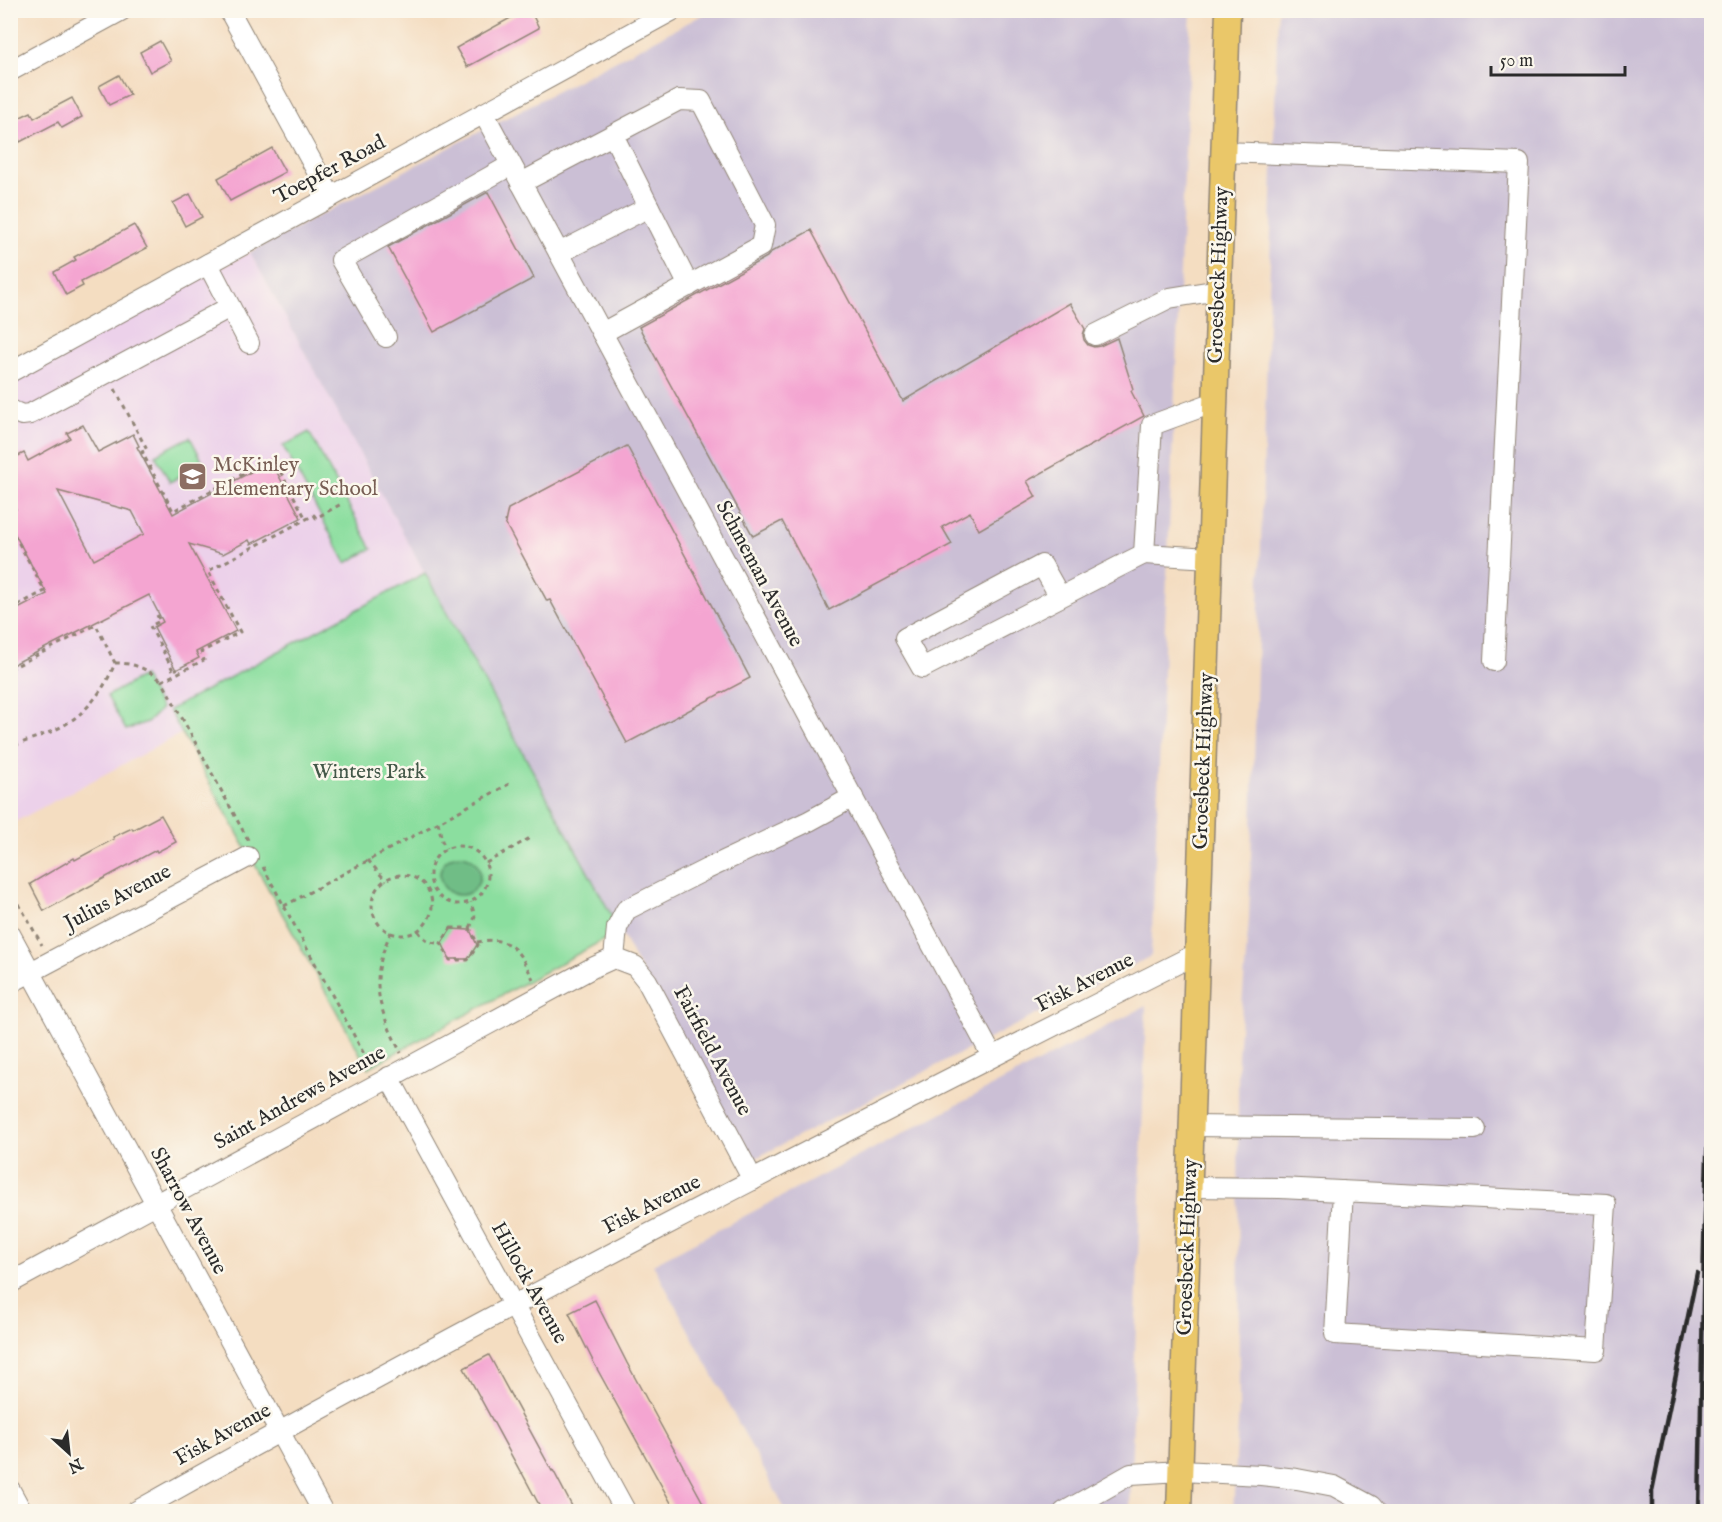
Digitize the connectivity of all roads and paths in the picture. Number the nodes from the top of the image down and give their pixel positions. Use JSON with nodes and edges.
{"nodes":[{"id":1,"x":122,"y":10,"type":"edge"},
{"id":2,"x":229,"y":10,"type":"edge"},
{"id":3,"x":673,"y":10,"type":"edge"},
{"id":4,"x":1228,"y":10,"type":"edge"},
{"id":5,"x":10,"y":71,"type":"edge"},
{"id":6,"x":484,"y":114,"type":"junction"},
{"id":7,"x":613,"y":135,"type":"junction"},
{"id":8,"x":1223,"y":152,"type":"junction"},
{"id":9,"x":511,"y":165,"type":"junction"},
{"id":10,"x":521,"y":183,"type":"junction"},
{"id":11,"x":331,"y":197,"type":"junction"},
{"id":12,"x":649,"y":207,"type":"junction"},
{"id":13,"x":559,"y":253,"type":"junction"},
{"id":14,"x":208,"y":264,"type":"junction"},
{"id":15,"x":689,"y":286,"type":"junction"},
{"id":16,"x":1219,"y":290,"type":"junction"},
{"id":17,"x":230,"y":307,"type":"junction"},
{"id":18,"x":602,"y":333,"type":"junction"},
{"id":19,"x":1095,"y":334,"type":"dead end"},
{"id":20,"x":386,"y":337,"type":"dead end"},
{"id":21,"x":249,"y":343,"type":"dead end"},
{"id":22,"x":10,"y":372,"type":"edge"},
{"id":23,"x":113,"y":385,"type":"dead end"},
{"id":24,"x":1215,"y":402,"type":"junction"},
{"id":25,"x":10,"y":410,"type":"edge"},
{"id":26,"x":343,"y":503,"type":"dead end"},
{"id":27,"x":306,"y":519,"type":"junction"},
{"id":28,"x":10,"y":527,"type":"edge"},
{"id":29,"x":1144,"y":554,"type":"junction"},
{"id":30,"x":1210,"y":558,"type":"junction"},
{"id":31,"x":1059,"y":597,"type":"junction"},
{"id":32,"x":10,"y":609,"type":"edge"},
{"id":33,"x":157,"y":615,"type":"dead end"},
{"id":34,"x":1494,"y":661,"type":"dead end"},
{"id":35,"x":115,"y":663,"type":"junction"},
{"id":36,"x":10,"y":669,"type":"edge"},
{"id":37,"x":175,"y":674,"type":"junction"},
{"id":38,"x":162,"y":681,"type":"junction"},
{"id":39,"x":10,"y":748,"type":"edge"},
{"id":40,"x":509,"y":784,"type":"dead end"},
{"id":41,"x":853,"y":797,"type":"junction"},
{"id":42,"x":438,"y":822,"type":"junction"},
{"id":43,"x":530,"y":838,"type":"dead end"},
{"id":44,"x":446,"y":849,"type":"junction"},
{"id":45,"x":253,"y":856,"type":"junction"},
{"id":46,"x":368,"y":860,"type":"junction"},
{"id":47,"x":486,"y":863,"type":"junction"},
{"id":48,"x":386,"y":881,"type":"junction"},
{"id":49,"x":10,"y":888,"type":"edge"},
{"id":50,"x":434,"y":888,"type":"junction"},
{"id":51,"x":428,"y":891,"type":"junction"},
{"id":52,"x":470,"y":902,"type":"junction"},
{"id":53,"x":284,"y":906,"type":"junction"},
{"id":54,"x":470,"y":928,"type":"junction"},
{"id":55,"x":417,"y":931,"type":"junction"},
{"id":56,"x":391,"y":932,"type":"junction"},
{"id":57,"x":10,"y":934,"type":"edge"},
{"id":58,"x":477,"y":942,"type":"junction"},
{"id":59,"x":441,"y":943,"type":"junction"},
{"id":60,"x":42,"y":945,"type":"dead end"},
{"id":61,"x":1198,"y":953,"type":"junction"},
{"id":62,"x":614,"y":958,"type":"junction"},
{"id":63,"x":31,"y":971,"type":"junction"},
{"id":64,"x":534,"y":981,"type":"dead end"},
{"id":65,"x":10,"y":983,"type":"edge"},
{"id":66,"x":401,"y":1053,"type":"dead end"},
{"id":67,"x":992,"y":1056,"type":"junction"},
{"id":68,"x":381,"y":1073,"type":"junction"},
{"id":69,"x":1192,"y":1126,"type":"junction"},
{"id":70,"x":1475,"y":1130,"type":"dead end"},
{"id":71,"x":753,"y":1180,"type":"junction"},
{"id":72,"x":1190,"y":1187,"type":"junction"},
{"id":73,"x":1343,"y":1191,"type":"junction"},
{"id":74,"x":157,"y":1204,"type":"junction"},
{"id":75,"x":10,"y":1283,"type":"edge"},
{"id":76,"x":513,"y":1304,"type":"junction"},
{"id":77,"x":280,"y":1431,"type":"junction"},
{"id":78,"x":1181,"y":1471,"type":"junction"},
{"id":79,"x":10,"y":1490,"type":"edge"},
{"id":80,"x":22,"y":1512,"type":"edge"},
{"id":81,"x":135,"y":1512,"type":"edge"},
{"id":82,"x":323,"y":1512,"type":"edge"},
{"id":83,"x":626,"y":1512,"type":"edge"},
{"id":84,"x":1064,"y":1512,"type":"edge"},
{"id":85,"x":1179,"y":1512,"type":"edge"},
{"id":86,"x":1376,"y":1512,"type":"edge"}],
"edges":[{"from":1,"to":5,"type":"street"},
{"from":2,"to":11,"type":"street"},
{"from":3,"to":6,"type":"street","name":"Toepfer Road"},
{"from":4,"to":8,"type":"main road","name":"Groesbeck Highway"},
{"from":6,"to":9,"type":"street","name":"Schmeman Avenue"},
{"from":6,"to":11,"type":"street","name":"Toepfer Road"},
{"from":7,"to":10,"type":"street"},
{"from":7,"to":12,"type":"street"},
{"from":7,"to":15,"type":"street"},
{"from":8,"to":16,"type":"main road","name":"Groesbeck Highway"},
{"from":8,"to":34,"type":"street"},
{"from":9,"to":10,"type":"street","name":"Schmeman Avenue"},
{"from":9,"to":20,"type":"street"},
{"from":10,"to":13,"type":"street","name":"Schmeman Avenue"},
{"from":11,"to":14,"type":"street","name":"Toepfer Road"},
{"from":12,"to":13,"type":"street"},
{"from":12,"to":15,"type":"street"},
{"from":13,"to":18,"type":"street","name":"Schmeman Avenue"},
{"from":14,"to":17,"type":"street"},
{"from":14,"to":22,"type":"street","name":"Toepfer Road"},
{"from":15,"to":18,"type":"street"},
{"from":16,"to":19,"type":"street"},
{"from":16,"to":24,"type":"main road","name":"Groesbeck Highway"},
{"from":17,"to":21,"type":"street"},
{"from":17,"to":25,"type":"street"},
{"from":18,"to":41,"type":"street","name":"Schmeman Avenue"},
{"from":23,"to":27,"type":"path"},
{"from":24,"to":29,"type":"street"},
{"from":24,"to":30,"type":"main road","name":"Groesbeck Highway"},
{"from":26,"to":27,"type":"path"},
{"from":27,"to":37,"type":"path"},
{"from":28,"to":32,"type":"path"},
{"from":29,"to":30,"type":"street"},
{"from":29,"to":31,"type":"street"},
{"from":30,"to":61,"type":"main road","name":"Groesbeck Highway"},
{"from":31,"to":31,"type":"street"},
{"from":33,"to":37,"type":"path"},
{"from":35,"to":36,"type":"path"},
{"from":35,"to":38,"type":"path"},
{"from":35,"to":39,"type":"path"},
{"from":37,"to":38,"type":"path"},
{"from":38,"to":45,"type":"path"},
{"from":40,"to":42,"type":"path"},
{"from":41,"to":62,"type":"street"},
{"from":41,"to":67,"type":"street","name":"Schmeman Avenue"},
{"from":42,"to":44,"type":"path"},
{"from":42,"to":46,"type":"path"},
{"from":43,"to":47,"type":"path"},
{"from":44,"to":47,"type":"path"},
{"from":44,"to":50,"type":"path"},
{"from":45,"to":53,"type":"path"},
{"from":45,"to":63,"type":"street","name":"Julius Avenue"},
{"from":46,"to":48,"type":"path"},
{"from":46,"to":53,"type":"path"},
{"from":47,"to":52,"type":"path"},
{"from":48,"to":51,"type":"path"},
{"from":48,"to":56,"type":"path"},
{"from":49,"to":60,"type":"path"},
{"from":50,"to":51,"type":"path"},
{"from":50,"to":52,"type":"path"},
{"from":51,"to":55,"type":"path"},
{"from":52,"to":54,"type":"path"},
{"from":53,"to":68,"type":"path"},
{"from":54,"to":58,"type":"path"},
{"from":54,"to":59,"type":"path"},
{"from":55,"to":56,"type":"path"},
{"from":55,"to":59,"type":"path"},
{"from":56,"to":66,"type":"path"},
{"from":57,"to":63,"type":"street","name":"Sharrow Avenue"},
{"from":58,"to":59,"type":"path"},
{"from":58,"to":64,"type":"path"},
{"from":61,"to":67,"type":"street","name":"Fisk Avenue"},
{"from":61,"to":69,"type":"main road","name":"Groesbeck Highway"},
{"from":62,"to":68,"type":"street","name":"Saint Andrews Avenue"},
{"from":62,"to":71,"type":"street","name":"Fairfield Avenue"},
{"from":63,"to":65,"type":"street","name":"Julius Avenue"},
{"from":63,"to":74,"type":"street","name":"Sharrow Avenue"},
{"from":67,"to":71,"type":"street","name":"Fisk Avenue"},
{"from":68,"to":74,"type":"street","name":"Saint Andrews Avenue"},
{"from":68,"to":76,"type":"street","name":"Hillock Avenue"},
{"from":69,"to":70,"type":"street"},
{"from":69,"to":72,"type":"main road","name":"Groesbeck Highway"},
{"from":71,"to":76,"type":"street","name":"Fisk Avenue"},
{"from":72,"to":73,"type":"street"},
{"from":72,"to":78,"type":"main road","name":"Groesbeck Highway"},
{"from":73,"to":73,"type":"street"},
{"from":74,"to":75,"type":"street","name":"Saint Andrews Avenue"},
{"from":74,"to":77,"type":"street","name":"Sharrow Avenue"},
{"from":76,"to":77,"type":"street","name":"Fisk Avenue"},
{"from":76,"to":83,"type":"street","name":"Hillock Avenue"},
{"from":77,"to":81,"type":"street","name":"Fisk Avenue"},
{"from":77,"to":82,"type":"street","name":"Sharrow Avenue"},
{"from":78,"to":84,"type":"street"},
{"from":78,"to":85,"type":"main road","name":"Groesbeck Highway"},
{"from":78,"to":86,"type":"street"},
{"from":79,"to":80,"type":"street"}]}
